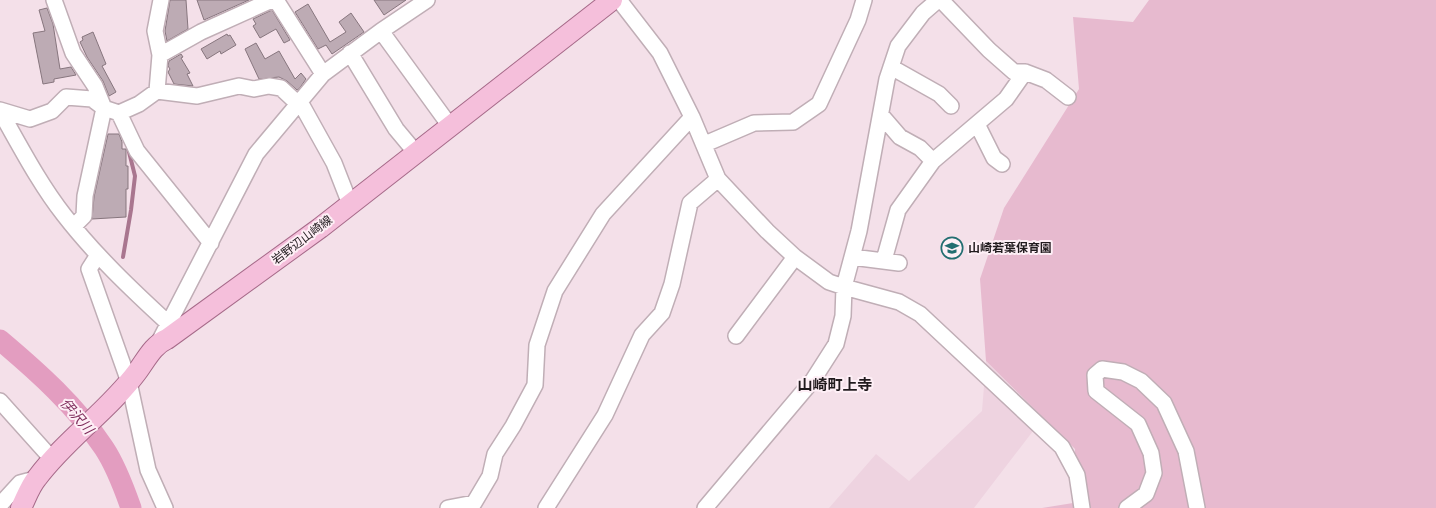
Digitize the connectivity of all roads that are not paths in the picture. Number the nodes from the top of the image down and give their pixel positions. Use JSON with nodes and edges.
{"nodes":[{"id":1,"x":54,"y":0,"type":"edge"},
{"id":2,"x":161,"y":0,"type":"edge"},
{"id":3,"x":272,"y":0,"type":"edge"},
{"id":4,"x":276,"y":0,"type":"edge"},
{"id":5,"x":612,"y":0,"type":"edge"},
{"id":6,"x":619,"y":0,"type":"edge"},
{"id":7,"x":864,"y":0,"type":"edge"},
{"id":8,"x":939,"y":0,"type":"edge"},
{"id":9,"x":421,"y":2,"type":"edge"},
{"id":10,"x":380,"y":31,"type":"junction"},
{"id":11,"x":350,"y":54,"type":"junction"},
{"id":12,"x":160,"y":55,"type":"junction"},
{"id":13,"x":891,"y":67,"type":"junction"},
{"id":14,"x":1025,"y":72,"type":"junction"},
{"id":15,"x":323,"y":74,"type":"junction"},
{"id":16,"x":157,"y":90,"type":"junction"},
{"id":17,"x":1068,"y":97,"type":"dead end"},
{"id":18,"x":298,"y":102,"type":"junction"},
{"id":19,"x":951,"y":106,"type":"dead end"},
{"id":20,"x":104,"y":108,"type":"junction"},
{"id":21,"x":0,"y":110,"type":"edge"},
{"id":22,"x":119,"y":113,"type":"junction"},
{"id":23,"x":881,"y":115,"type":"junction"},
{"id":24,"x":692,"y":117,"type":"junction"},
{"id":25,"x":977,"y":124,"type":"junction"},
{"id":26,"x":450,"y":126,"type":"junction"},
{"id":27,"x":704,"y":144,"type":"junction"},
{"id":28,"x":416,"y":153,"type":"junction"},
{"id":29,"x":933,"y":162,"type":"junction"},
{"id":30,"x":1002,"y":164,"type":"dead end"},
{"id":31,"x":718,"y":179,"type":"junction"},
{"id":32,"x":350,"y":204,"type":"junction"},
{"id":33,"x":74,"y":226,"type":"junction"},
{"id":34,"x":211,"y":243,"type":"junction"},
{"id":35,"x":98,"y":255,"type":"junction"},
{"id":36,"x":795,"y":257,"type":"junction"},
{"id":37,"x":852,"y":257,"type":"junction"},
{"id":38,"x":884,"y":260,"type":"junction"},
{"id":39,"x":899,"y":263,"type":"dead end"},
{"id":40,"x":844,"y":287,"type":"junction"},
{"id":41,"x":169,"y":324,"type":"junction"},
{"id":42,"x":736,"y":336,"type":"dead end"},
{"id":43,"x":159,"y":342,"type":"junction"},
{"id":44,"x":130,"y":382,"type":"junction"},
{"id":45,"x":0,"y":401,"type":"edge"},
{"id":46,"x":54,"y":457,"type":"junction"},
{"id":47,"x":35,"y":480,"type":"junction"},
{"id":48,"x":0,"y":505,"type":"edge"},
{"id":49,"x":21,"y":508,"type":"edge"},
{"id":50,"x":165,"y":508,"type":"edge"},
{"id":51,"x":448,"y":508,"type":"edge"},
{"id":52,"x":546,"y":508,"type":"edge"},
{"id":53,"x":705,"y":508,"type":"edge"},
{"id":54,"x":1082,"y":508,"type":"edge"},
{"id":55,"x":1128,"y":508,"type":"edge"},
{"id":56,"x":1197,"y":508,"type":"edge"}],
"edges":[{"from":1,"to":20,"type":"street"},
{"from":2,"to":12,"type":"street"},
{"from":3,"to":12,"type":"street"},
{"from":4,"to":15,"type":"street"},
{"from":5,"to":26,"type":"main road","name":"岩野辺山崎線"},
{"from":6,"to":24,"type":"street"},
{"from":7,"to":27,"type":"street"},
{"from":8,"to":13,"type":"street"},
{"from":8,"to":14,"type":"street"},
{"from":9,"to":10,"type":"street"},
{"from":10,"to":11,"type":"street"},
{"from":10,"to":26,"type":"street"},
{"from":11,"to":15,"type":"street"},
{"from":11,"to":28,"type":"street"},
{"from":12,"to":16,"type":"street"},
{"from":13,"to":19,"type":"street"},
{"from":13,"to":23,"type":"street"},
{"from":14,"to":17,"type":"street"},
{"from":14,"to":25,"type":"street"},
{"from":15,"to":18,"type":"street"},
{"from":16,"to":18,"type":"street"},
{"from":16,"to":22,"type":"street"},
{"from":18,"to":32,"type":"street"},
{"from":18,"to":34,"type":"street"},
{"from":20,"to":21,"type":"street"},
{"from":20,"to":22,"type":"street"},
{"from":20,"to":33,"type":"street"},
{"from":21,"to":33,"type":"street"},
{"from":22,"to":34,"type":"street"},
{"from":23,"to":29,"type":"street"},
{"from":23,"to":37,"type":"street"},
{"from":24,"to":27,"type":"street"},
{"from":24,"to":51,"type":"street"},
{"from":25,"to":29,"type":"street"},
{"from":25,"to":30,"type":"street"},
{"from":26,"to":28,"type":"main road","name":"岩野辺山崎線"},
{"from":27,"to":31,"type":"street"},
{"from":28,"to":32,"type":"main road","name":"岩野辺山崎線"},
{"from":29,"to":38,"type":"street"},
{"from":31,"to":36,"type":"street"},
{"from":31,"to":52,"type":"street"},
{"from":32,"to":43,"type":"main road","name":"岩野辺山崎線"},
{"from":33,"to":35,"type":"street"},
{"from":34,"to":41,"type":"street"},
{"from":35,"to":41,"type":"street"},
{"from":35,"to":44,"type":"street"},
{"from":36,"to":40,"type":"street"},
{"from":36,"to":42,"type":"street"},
{"from":37,"to":38,"type":"street"},
{"from":37,"to":40,"type":"street"},
{"from":38,"to":39,"type":"street"},
{"from":40,"to":53,"type":"street"},
{"from":40,"to":54,"type":"street"},
{"from":41,"to":43,"type":"street"},
{"from":43,"to":44,"type":"main road","name":"岩野辺山崎線"},
{"from":44,"to":46,"type":"main road","name":"岩野辺山崎線"},
{"from":44,"to":50,"type":"street"},
{"from":45,"to":46,"type":"street"},
{"from":46,"to":47,"type":"main road","name":"岩野辺山崎線"},
{"from":47,"to":48,"type":"street"},
{"from":47,"to":49,"type":"main road","name":"岩野辺山崎線"},
{"from":55,"to":56,"type":"street"}]}
